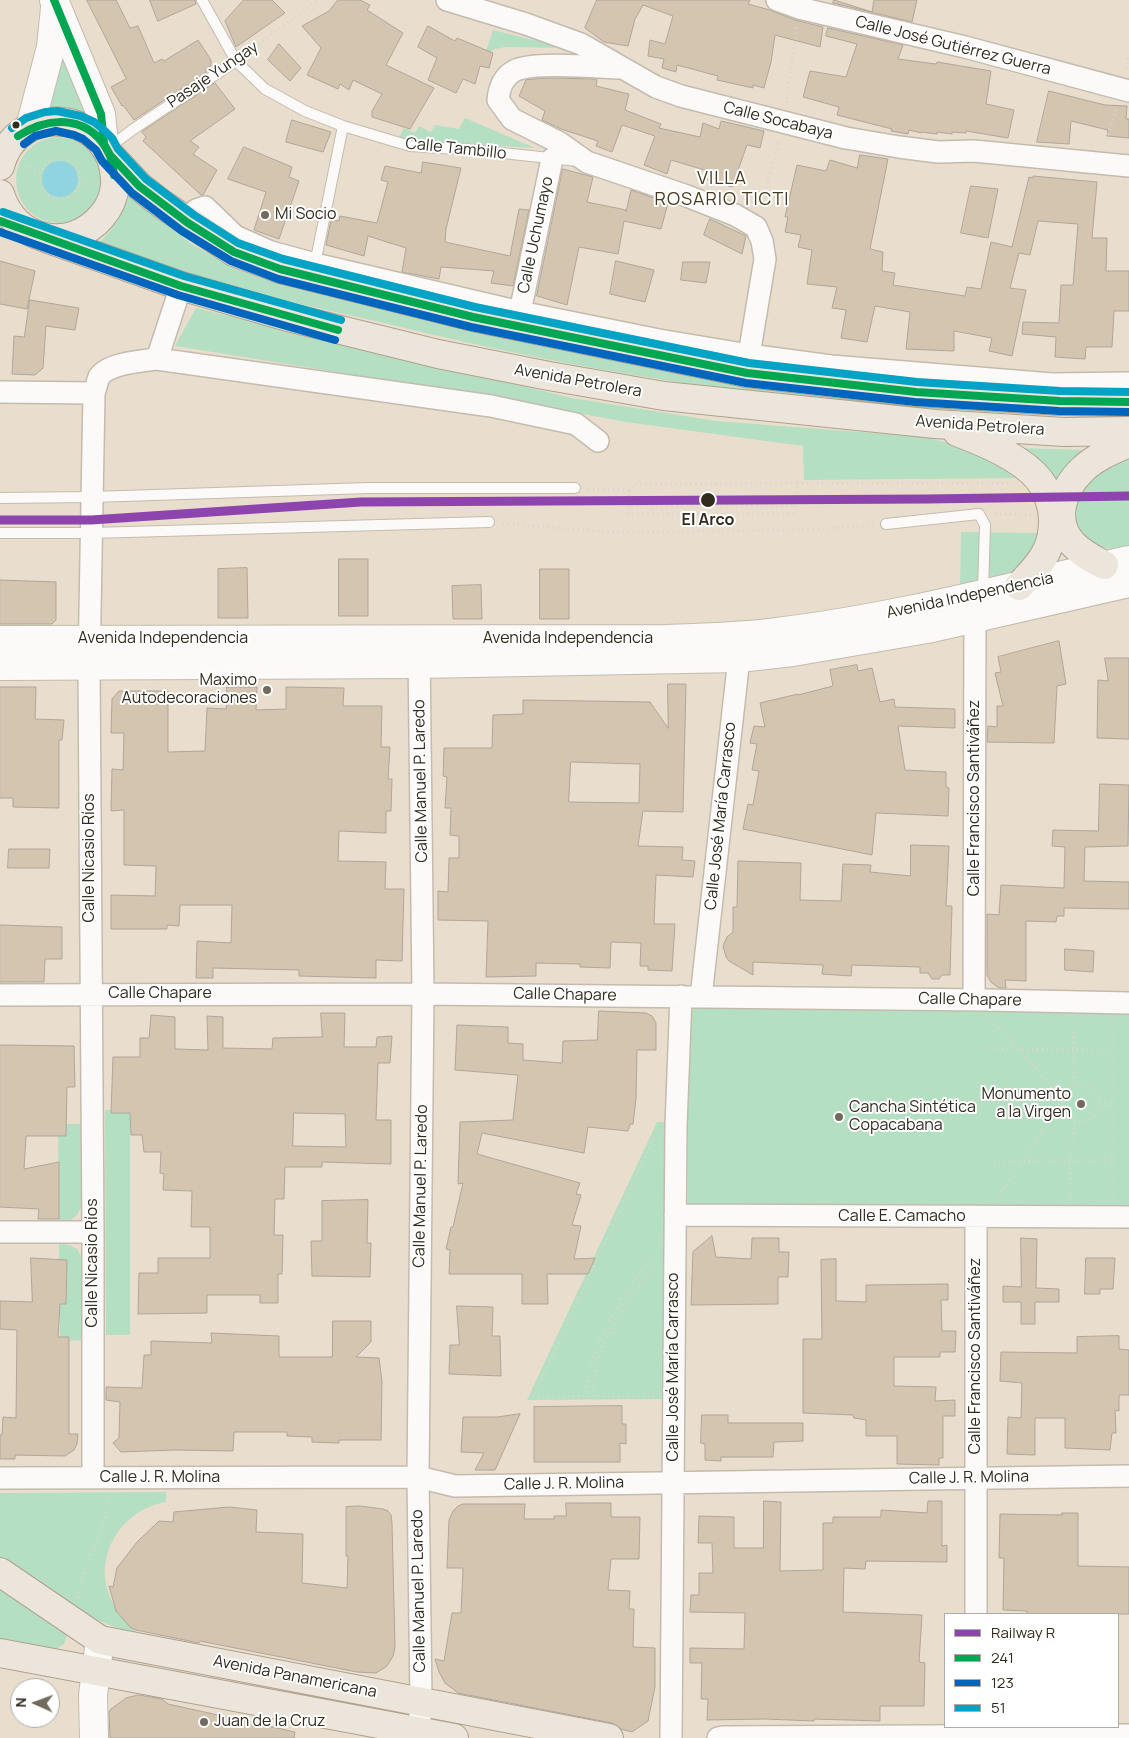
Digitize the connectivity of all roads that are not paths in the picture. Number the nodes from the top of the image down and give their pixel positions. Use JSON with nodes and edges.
{"nodes":[{"id":1,"x":202,"y":0,"type":"edge"},
{"id":2,"x":447,"y":0,"type":"edge"},
{"id":3,"x":777,"y":0,"type":"edge"},
{"id":4,"x":55,"y":2,"type":"edge"},
{"id":5,"x":236,"y":61,"type":"junction"},
{"id":6,"x":624,"y":69,"type":"junction"},
{"id":7,"x":1129,"y":91,"type":"edge"},
{"id":8,"x":343,"y":126,"type":"junction"},
{"id":9,"x":16,"y":133,"type":"edge"},
{"id":10,"x":107,"y":150,"type":"junction"},
{"id":11,"x":552,"y":158,"type":"junction"},
{"id":12,"x":587,"y":162,"type":"junction"},
{"id":13,"x":9,"y":166,"type":"edge"},
{"id":14,"x":1129,"y":166,"type":"edge"},
{"id":15,"x":0,"y":194,"type":"edge"},
{"id":16,"x":0,"y":221,"type":"edge"},
{"id":17,"x":188,"y":223,"type":"junction"},
{"id":18,"x":37,"y":235,"type":"junction"},
{"id":19,"x":315,"y":264,"type":"junction"},
{"id":20,"x":181,"y":286,"type":"junction"},
{"id":21,"x":520,"y":312,"type":"junction"},
{"id":22,"x":749,"y":355,"type":"junction"},
{"id":23,"x":157,"y":359,"type":"junction"},
{"id":24,"x":1129,"y":383,"type":"edge"},
{"id":25,"x":0,"y":392,"type":"edge"},
{"id":26,"x":94,"y":393,"type":"junction"},
{"id":27,"x":1129,"y":402,"type":"edge"},
{"id":28,"x":935,"y":424,"type":"junction"},
{"id":29,"x":1129,"y":431,"type":"edge"},
{"id":30,"x":598,"y":441,"type":"dead end"},
{"id":31,"x":1129,"y":443,"type":"edge"},
{"id":32,"x":575,"y":488,"type":"road end"},
{"id":33,"x":92,"y":497,"type":"junction"},
{"id":34,"x":0,"y":498,"type":"edge"},
{"id":35,"x":488,"y":522,"type":"road end"},
{"id":36,"x":886,"y":524,"type":"road end"},
{"id":37,"x":0,"y":533,"type":"edge"},
{"id":38,"x":91,"y":533,"type":"junction"},
{"id":39,"x":1117,"y":563,"type":"edge"},
{"id":40,"x":1129,"y":583,"type":"edge"},
{"id":41,"x":1019,"y":586,"type":"junction"},
{"id":42,"x":978,"y":604,"type":"junction"},
{"id":43,"x":0,"y":640,"type":"edge"},
{"id":44,"x":738,"y":647,"type":"junction"},
{"id":45,"x":89,"y":652,"type":"junction"},
{"id":46,"x":419,"y":652,"type":"junction"},
{"id":47,"x":0,"y":666,"type":"edge"},
{"id":48,"x":91,"y":994,"type":"junction"},
{"id":49,"x":423,"y":994,"type":"junction"},
{"id":50,"x":0,"y":995,"type":"edge"},
{"id":51,"x":691,"y":997,"type":"junction"},
{"id":52,"x":1129,"y":1003,"type":"edge"},
{"id":53,"x":980,"y":1007,"type":"junction"},
{"id":54,"x":674,"y":1215,"type":"junction"},
{"id":55,"x":976,"y":1217,"type":"junction"},
{"id":56,"x":1129,"y":1217,"type":"edge"},
{"id":57,"x":0,"y":1232,"type":"edge"},
{"id":58,"x":93,"y":1232,"type":"junction"},
{"id":59,"x":1129,"y":1476,"type":"edge"},
{"id":60,"x":418,"y":1477,"type":"junction"},
{"id":61,"x":976,"y":1477,"type":"junction"},
{"id":62,"x":0,"y":1478,"type":"edge"},
{"id":63,"x":93,"y":1478,"type":"junction"},
{"id":64,"x":674,"y":1483,"type":"junction"},
{"id":65,"x":0,"y":1572,"type":"edge"},
{"id":66,"x":976,"y":1613,"type":"edge"},
{"id":67,"x":100,"y":1640,"type":"junction"},
{"id":68,"x":0,"y":1653,"type":"edge"},
{"id":69,"x":95,"y":1672,"type":"junction"},
{"id":70,"x":388,"y":1695,"type":"junction"},
{"id":71,"x":421,"y":1701,"type":"junction"},
{"id":72,"x":380,"y":1732,"type":"edge"},
{"id":73,"x":419,"y":1732,"type":"junction"},
{"id":74,"x":976,"y":1734,"type":"edge"},
{"id":75,"x":1129,"y":1735,"type":"edge"},
{"id":76,"x":94,"y":1738,"type":"edge"},
{"id":77,"x":454,"y":1738,"type":"edge"},
{"id":78,"x":609,"y":1738,"type":"edge"},
{"id":79,"x":671,"y":1738,"type":"edge"},
{"id":80,"x":718,"y":1738,"type":"edge"}],
"edges":[{"from":1,"to":5,"type":"lane","name":"Calle Tambillo"},
{"from":2,"to":6,"type":"street","name":"Calle Socabaya"},
{"from":3,"to":7,"type":"street","name":"Calle José Gutiérrez Guerra"},
{"from":4,"to":9,"type":"main road"},
{"from":4,"to":10,"type":"main road"},
{"from":5,"to":8,"type":"lane","name":"Calle Tambillo"},
{"from":5,"to":10,"type":"lane","name":"Pasaje Yungay"},
{"from":6,"to":12,"type":"street"},
{"from":6,"to":14,"type":"street","name":"Calle Socabaya"},
{"from":8,"to":11,"type":"lane","name":"Calle Tambillo"},
{"from":8,"to":19,"type":"lane"},
{"from":9,"to":10,"type":"main road","name":"Avenida Petrolera"},
{"from":9,"to":13,"type":"main road"},
{"from":10,"to":17,"type":"main road","name":"Avenida Petrolera"},
{"from":10,"to":18,"type":"main road"},
{"from":11,"to":12,"type":"lane","name":"Calle Tambillo"},
{"from":11,"to":21,"type":"street","name":"Calle Uchumayo"},
{"from":12,"to":22,"type":"street","name":"Calle Tambillo"},
{"from":15,"to":18,"type":"main road"},
{"from":16,"to":18,"type":"main road","name":"Avenida Petrolera"},
{"from":17,"to":19,"type":"street"},
{"from":17,"to":27,"type":"main road","name":"Avenida Petrolera"},
{"from":18,"to":20,"type":"main road","name":"Avenida Petrolera"},
{"from":19,"to":21,"type":"street"},
{"from":20,"to":23,"type":"street"},
{"from":20,"to":28,"type":"main road","name":"Avenida Petrolera"},
{"from":21,"to":22,"type":"street"},
{"from":22,"to":24,"type":"street"},
{"from":23,"to":26,"type":"street","name":"Calle Nicasio Ríos"},
{"from":23,"to":30,"type":"street","name":"Calle Nicasio Ríos"},
{"from":25,"to":26,"type":"street"},
{"from":26,"to":33,"type":"street","name":"Calle Nicasio Ríos"},
{"from":28,"to":29,"type":"main road","name":"Avenida Petrolera"},
{"from":28,"to":41,"type":"main road"},
{"from":31,"to":39,"type":"main road"},
{"from":32,"to":33,"type":"lane"},
{"from":33,"to":34,"type":"lane"},
{"from":33,"to":38,"type":"street","name":"Calle Nicasio Ríos"},
{"from":35,"to":38,"type":"lane"},
{"from":36,"to":42,"type":"lane"},
{"from":37,"to":38,"type":"lane"},
{"from":38,"to":45,"type":"street","name":"Calle Nicasio Ríos"},
{"from":39,"to":41,"type":"main road","name":"Avenida Independencia"},
{"from":40,"to":42,"type":"main road","name":"Avenida Independencia"},
{"from":41,"to":42,"type":"main road","name":"Avenida Independencia"},
{"from":42,"to":44,"type":"main road","name":"Avenida Independencia"},
{"from":42,"to":53,"type":"street","name":"Calle Francisco Santiváñez"},
{"from":43,"to":45,"type":"main road","name":"Avenida Independencia"},
{"from":44,"to":46,"type":"main road","name":"Avenida Independencia"},
{"from":44,"to":51,"type":"street","name":"Calle José María Carrasco"},
{"from":45,"to":46,"type":"main road","name":"Avenida Independencia"},
{"from":45,"to":47,"type":"main road","name":"Avenida Independencia"},
{"from":45,"to":48,"type":"street","name":"Calle Nicasio Ríos"},
{"from":46,"to":49,"type":"street","name":"Calle Manuel P. Laredo"},
{"from":48,"to":49,"type":"street","name":"Calle Chapare"},
{"from":48,"to":50,"type":"street","name":"Calle Chapare"},
{"from":48,"to":58,"type":"street","name":"Calle Nicasio Ríos"},
{"from":49,"to":51,"type":"street","name":"Calle Chapare"},
{"from":49,"to":60,"type":"street","name":"Calle Manuel P. Laredo"},
{"from":51,"to":53,"type":"street","name":"Calle Chapare"},
{"from":51,"to":54,"type":"street","name":"Calle José María Carrasco"},
{"from":52,"to":53,"type":"street","name":"Calle Chapare"},
{"from":54,"to":55,"type":"street","name":"Calle E. Camacho"},
{"from":54,"to":64,"type":"street","name":"Calle José María Carrasco"},
{"from":55,"to":56,"type":"street","name":"Calle E. Camacho"},
{"from":55,"to":61,"type":"street","name":"Calle Francisco Santiváñez"},
{"from":57,"to":58,"type":"street"},
{"from":58,"to":63,"type":"street","name":"Calle Nicasio Ríos"},
{"from":59,"to":61,"type":"street","name":"Calle J. R. Molina"},
{"from":60,"to":63,"type":"street","name":"Calle J. R. Molina"},
{"from":60,"to":64,"type":"street","name":"Calle J. R. Molina"},
{"from":60,"to":71,"type":"street","name":"Calle Manuel P. Laredo"},
{"from":61,"to":64,"type":"street","name":"Calle J. R. Molina"},
{"from":61,"to":66,"type":"street","name":"Calle Francisco Santiváñez"},
{"from":62,"to":63,"type":"street","name":"Calle J. R. Molina"},
{"from":64,"to":79,"type":"street","name":"Calle José María Carrasco"},
{"from":65,"to":67,"type":"main road","name":"Avenida Panamericana"},
{"from":67,"to":69,"type":"main road"},
{"from":67,"to":70,"type":"main road","name":"Avenida Panamericana"},
{"from":68,"to":69,"type":"main road","name":"Avenida Panamericana"},
{"from":69,"to":72,"type":"main road","name":"Avenida Panamericana"},
{"from":69,"to":76,"type":"main road"},
{"from":70,"to":71,"type":"main road","name":"Avenida Panamericana"},
{"from":70,"to":72,"type":"street"},
{"from":71,"to":73,"type":"street","name":"Calle Manuel P. Laredo"},
{"from":71,"to":78,"type":"main road","name":"Avenida Panamericana"},
{"from":72,"to":73,"type":"main road","name":"Avenida Panamericana"},
{"from":73,"to":77,"type":"main road","name":"Avenida Panamericana"},
{"from":74,"to":75,"type":"street"},
{"from":74,"to":80,"type":"street"}]}
